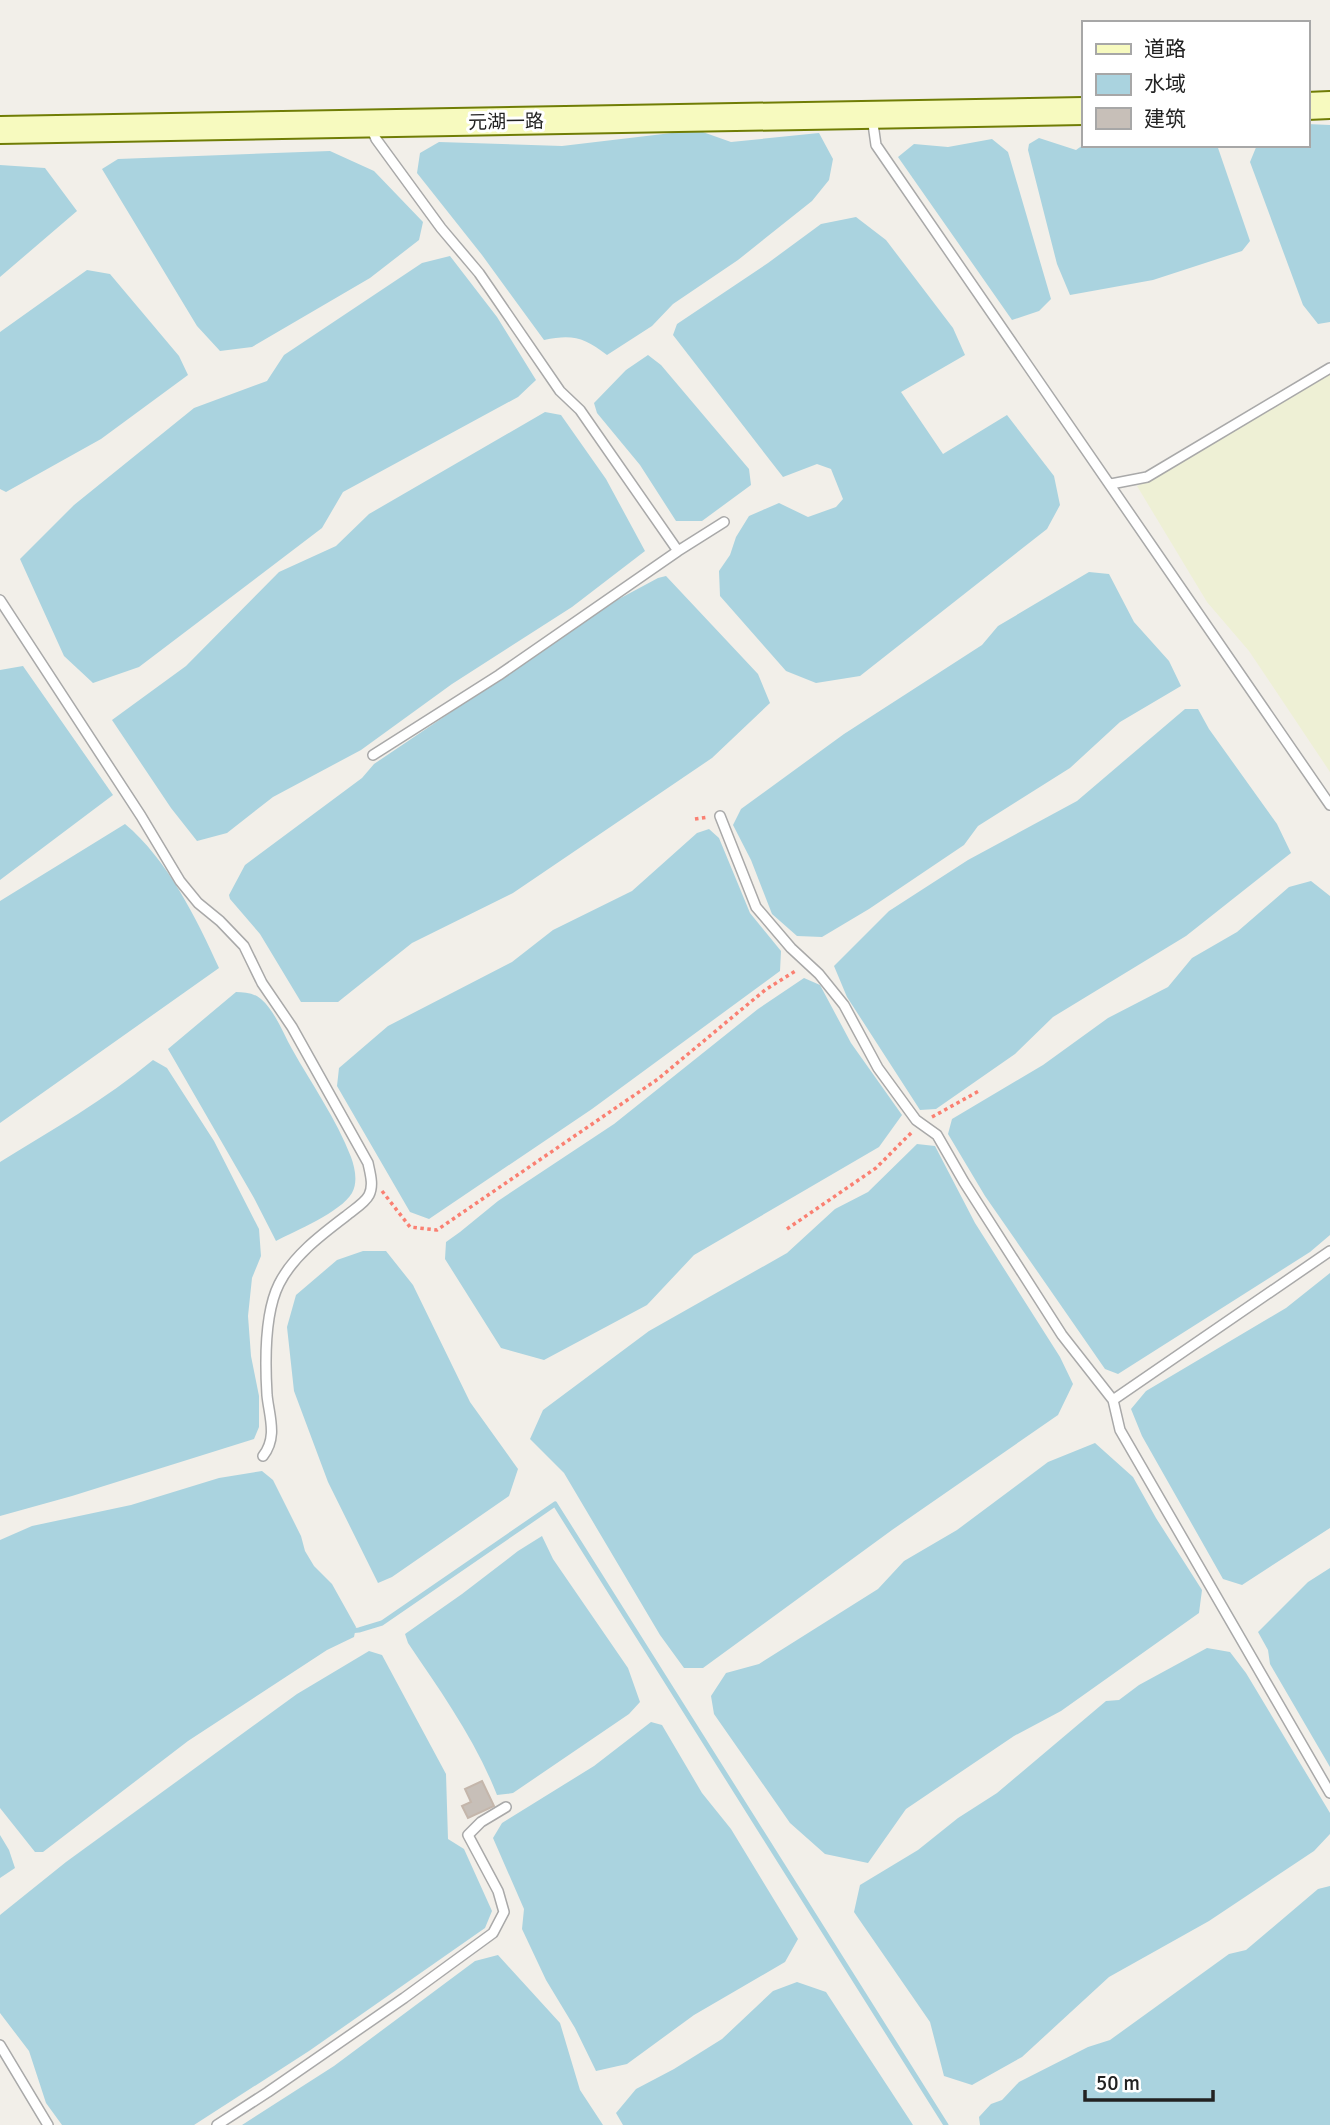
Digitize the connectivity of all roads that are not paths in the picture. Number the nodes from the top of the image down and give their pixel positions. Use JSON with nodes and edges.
{"nodes":[{"id":1,"x":1309,"y":106,"type":"edge"},
{"id":2,"x":1330,"y":106,"type":"edge"},
{"id":3,"x":1082,"y":111,"type":"edge"},
{"id":4,"x":872,"y":115,"type":"junction"},
{"id":5,"x":369,"y":124,"type":"junction"},
{"id":6,"x":0,"y":130,"type":"edge"},
{"id":7,"x":1330,"y":368,"type":"edge"},
{"id":8,"x":1111,"y":484,"type":"junction"},
{"id":9,"x":724,"y":522,"type":"dead end"},
{"id":10,"x":678,"y":551,"type":"junction"},
{"id":11,"x":0,"y":600,"type":"edge"},
{"id":12,"x":373,"y":755,"type":"dead end"},
{"id":13,"x":1330,"y":805,"type":"edge"},
{"id":14,"x":720,"y":816,"type":"dead end"},
{"id":15,"x":1330,"y":1251,"type":"edge"},
{"id":16,"x":1113,"y":1400,"type":"junction"},
{"id":17,"x":263,"y":1456,"type":"dead end"},
{"id":18,"x":1330,"y":1793,"type":"edge"},
{"id":19,"x":506,"y":1807,"type":"dead end"},
{"id":20,"x":0,"y":2045,"type":"edge"},
{"id":21,"x":48,"y":2125,"type":"edge"},
{"id":22,"x":217,"y":2125,"type":"edge"}],
"edges":[{"from":1,"to":2,"type":"main road"},
{"from":3,"to":4,"type":"main road","name":"元湖一路"},
{"from":4,"to":5,"type":"main road","name":"元湖一路"},
{"from":4,"to":8,"type":"lane"},
{"from":5,"to":6,"type":"main road","name":"元湖一路"},
{"from":5,"to":10,"type":"lane"},
{"from":7,"to":8,"type":"lane"},
{"from":8,"to":13,"type":"lane"},
{"from":9,"to":10,"type":"lane"},
{"from":10,"to":12,"type":"lane"},
{"from":11,"to":17,"type":"lane"},
{"from":14,"to":16,"type":"lane"},
{"from":15,"to":16,"type":"lane"},
{"from":16,"to":18,"type":"lane"},
{"from":19,"to":22,"type":"lane"},
{"from":20,"to":21,"type":"lane"}]}
